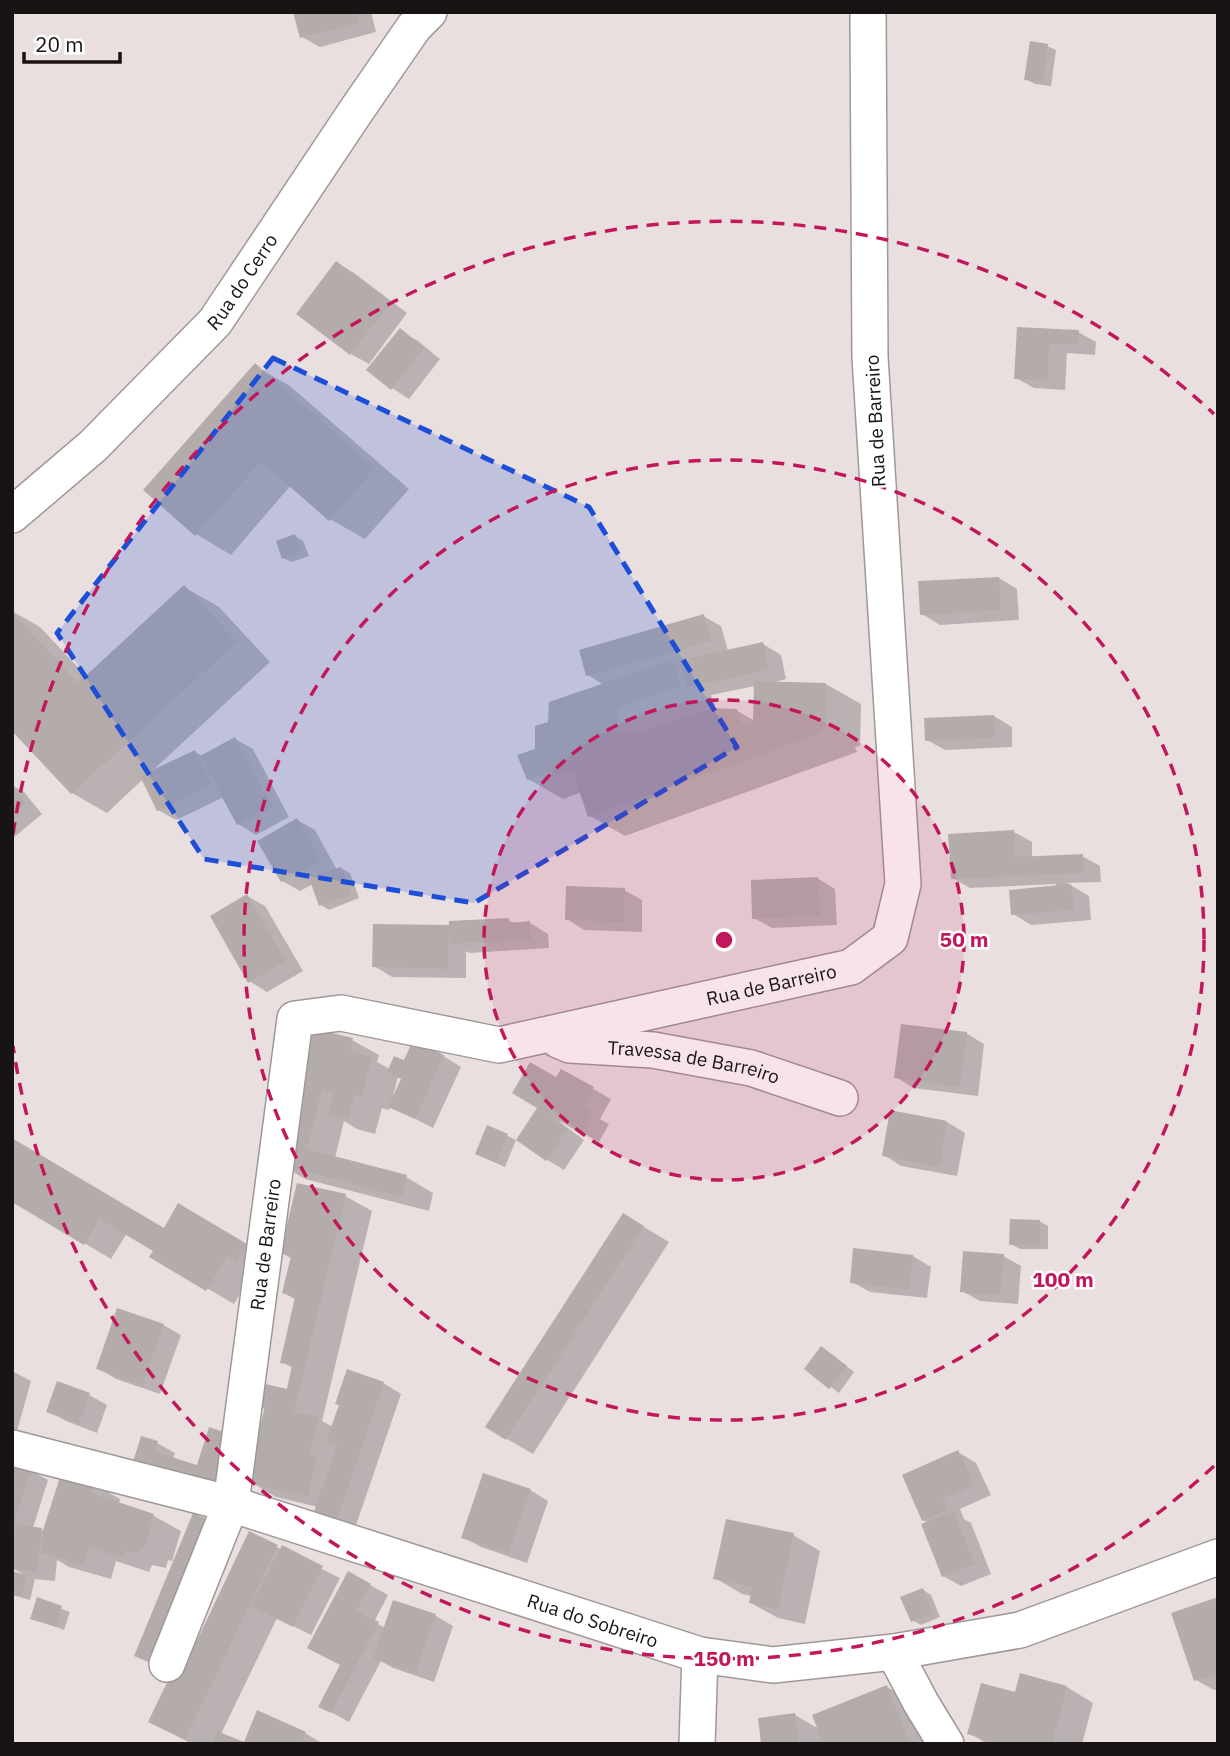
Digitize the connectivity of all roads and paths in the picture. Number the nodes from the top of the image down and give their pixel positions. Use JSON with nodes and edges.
{"nodes":[{"id":1,"x":429,"y":12,"type":"edge"},
{"id":2,"x":868,"y":12,"type":"edge"},
{"id":3,"x":12,"y":515,"type":"edge"},
{"id":4,"x":544,"y":1035,"type":"junction"},
{"id":5,"x":841,"y":1098,"type":"dead end"},
{"id":6,"x":12,"y":1448,"type":"edge"},
{"id":7,"x":231,"y":1504,"type":"junction"},
{"id":8,"x":1218,"y":1557,"type":"edge"},
{"id":9,"x":894,"y":1652,"type":"junction"},
{"id":10,"x":700,"y":1655,"type":"junction"},
{"id":11,"x":167,"y":1664,"type":"dead end"},
{"id":12,"x":697,"y":1744,"type":"edge"},
{"id":13,"x":946,"y":1744,"type":"edge"}],
"edges":[{"from":1,"to":3,"type":"street","name":"Rua do Cerro"},
{"from":2,"to":4,"type":"street","name":"Rua de Barreiro"},
{"from":4,"to":5,"type":"street","name":"Travessa de Barreiro"},
{"from":4,"to":7,"type":"street","name":"Rua de Barreiro"},
{"from":6,"to":7,"type":"street","name":"Rua do Sobreiro"},
{"from":7,"to":10,"type":"street","name":"Rua do Sobreiro"},
{"from":7,"to":11,"type":"street"},
{"from":8,"to":9,"type":"street","name":"Rua do Sobreiro"},
{"from":9,"to":10,"type":"street","name":"Rua do Sobreiro"},
{"from":9,"to":13,"type":"street"},
{"from":10,"to":12,"type":"street"}]}
